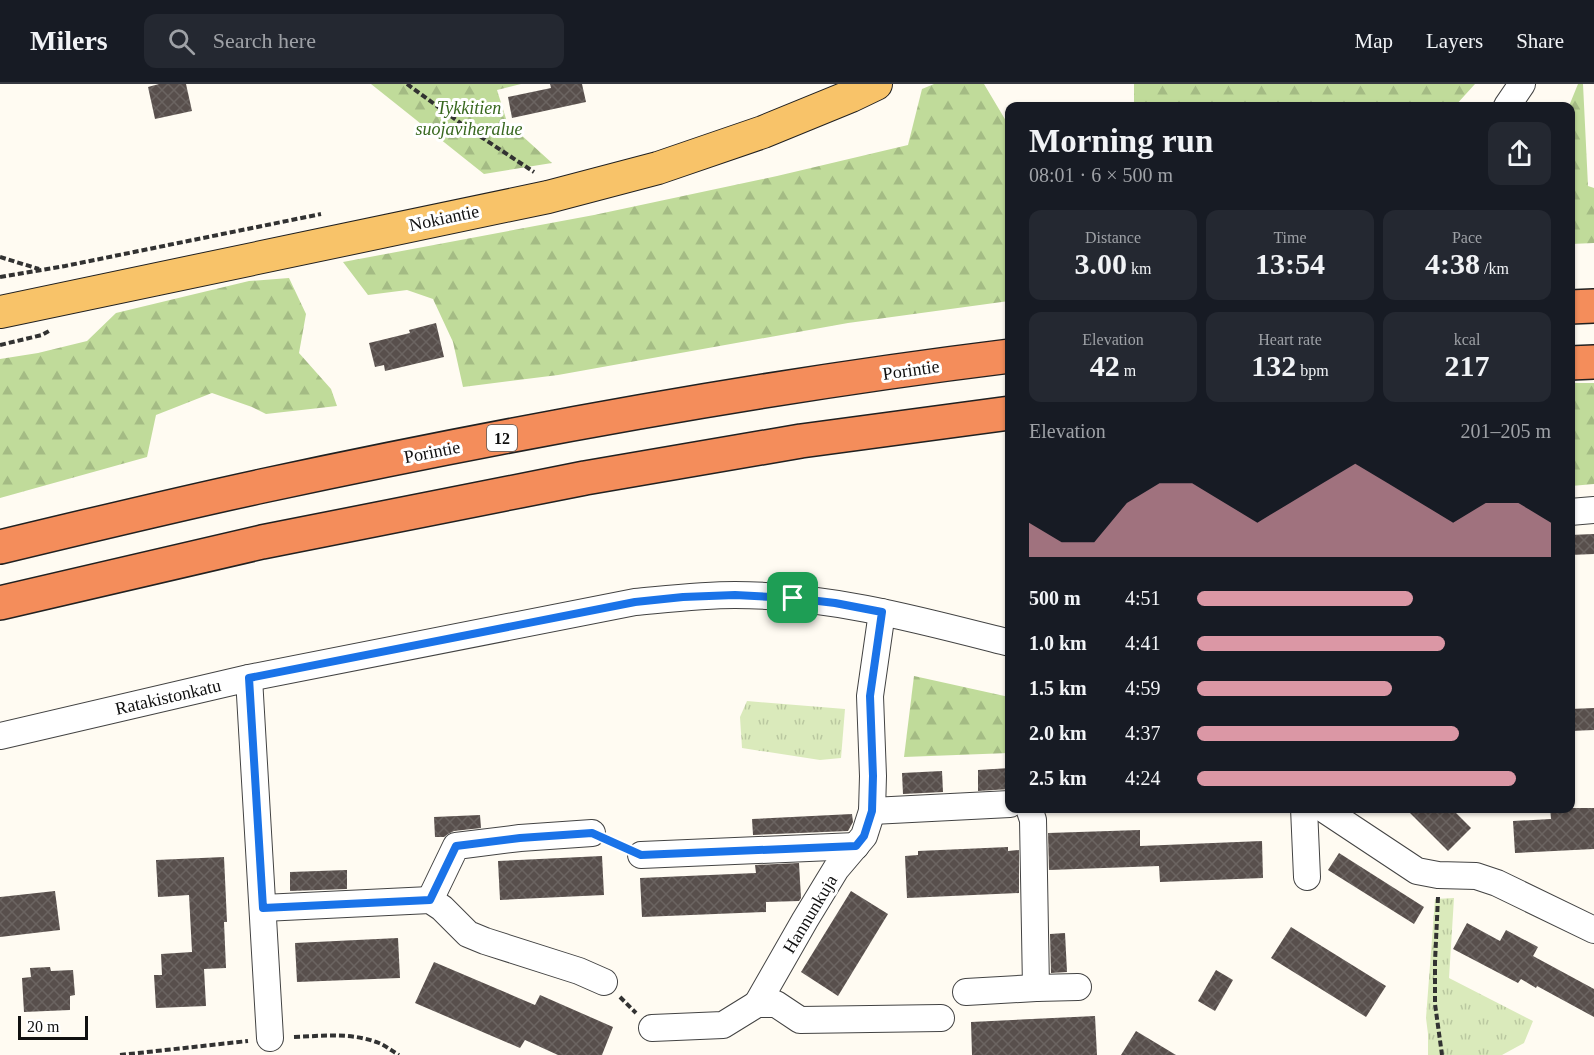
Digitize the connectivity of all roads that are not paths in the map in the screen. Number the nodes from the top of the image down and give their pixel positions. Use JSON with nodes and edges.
{"nodes":[{"id":1,"x":1522,"y":84,"type":"edge"},
{"id":2,"x":858,"y":88,"type":"edge"},
{"id":3,"x":1510,"y":102,"type":"edge"},
{"id":4,"x":1594,"y":306,"type":"edge"},
{"id":5,"x":1575,"y":307,"type":"edge"},
{"id":6,"x":0,"y":312,"type":"edge"},
{"id":7,"x":1005,"y":357,"type":"edge"},
{"id":8,"x":1594,"y":362,"type":"edge"},
{"id":9,"x":1575,"y":363,"type":"edge"},
{"id":10,"x":1005,"y":414,"type":"edge"},
{"id":11,"x":1594,"y":510,"type":"edge"},
{"id":12,"x":1575,"y":512,"type":"edge"},
{"id":13,"x":0,"y":547,"type":"edge"},
{"id":14,"x":0,"y":603,"type":"edge"},
{"id":15,"x":882,"y":612,"type":"junction"},
{"id":16,"x":1005,"y":642,"type":"edge"},
{"id":17,"x":249,"y":678,"type":"junction"},
{"id":18,"x":0,"y":736,"type":"edge"},
{"id":19,"x":1005,"y":804,"type":"edge"},
{"id":20,"x":872,"y":811,"type":"junction"},
{"id":21,"x":1031,"y":813,"type":"edge"},
{"id":22,"x":1304,"y":813,"type":"edge"},
{"id":23,"x":1330,"y":813,"type":"edge"},
{"id":24,"x":592,"y":833,"type":"dead end"},
{"id":25,"x":856,"y":846,"type":"junction"},
{"id":26,"x":641,"y":855,"type":"dead end"},
{"id":27,"x":1307,"y":877,"type":"dead end"},
{"id":28,"x":430,"y":900,"type":"junction"},
{"id":29,"x":263,"y":908,"type":"junction"},
{"id":30,"x":1594,"y":930,"type":"edge"},
{"id":31,"x":604,"y":982,"type":"road end"},
{"id":32,"x":1077,"y":987,"type":"dead end"},
{"id":33,"x":1036,"y":988,"type":"junction"},
{"id":34,"x":966,"y":992,"type":"dead end"},
{"id":35,"x":757,"y":1005,"type":"junction"},
{"id":36,"x":941,"y":1018,"type":"dead end"},
{"id":37,"x":652,"y":1028,"type":"road end"},
{"id":38,"x":270,"y":1038,"type":"dead end"}],
"edges":[{"from":1,"to":3,"type":"street"},
{"from":2,"to":6,"type":"main road","name":"Nokiantie"},
{"from":4,"to":5,"type":"highway"},
{"from":7,"to":13,"type":"highway","name":"Porintie","number":"12"},
{"from":8,"to":9,"type":"highway"},
{"from":10,"to":14,"type":"highway"},
{"from":11,"to":12,"type":"street"},
{"from":15,"to":16,"type":"street","name":"Ratakistonkatu"},
{"from":15,"to":17,"type":"street","name":"Ratakistonkatu"},
{"from":15,"to":20,"type":"street","name":"Hannunkuja"},
{"from":17,"to":18,"type":"street","name":"Ratakistonkatu"},
{"from":17,"to":29,"type":"street"},
{"from":19,"to":20,"type":"street"},
{"from":20,"to":25,"type":"street","name":"Hannunkuja"},
{"from":21,"to":33,"type":"street"},
{"from":22,"to":27,"type":"street"},
{"from":23,"to":30,"type":"street"},
{"from":24,"to":28,"type":"street"},
{"from":25,"to":26,"type":"street"},
{"from":25,"to":35,"type":"street","name":"Hannunkuja"},
{"from":28,"to":29,"type":"street"},
{"from":28,"to":31,"type":"street"},
{"from":29,"to":38,"type":"street"},
{"from":32,"to":33,"type":"street"},
{"from":33,"to":34,"type":"street"},
{"from":35,"to":36,"type":"street"},
{"from":35,"to":37,"type":"street"}]}
